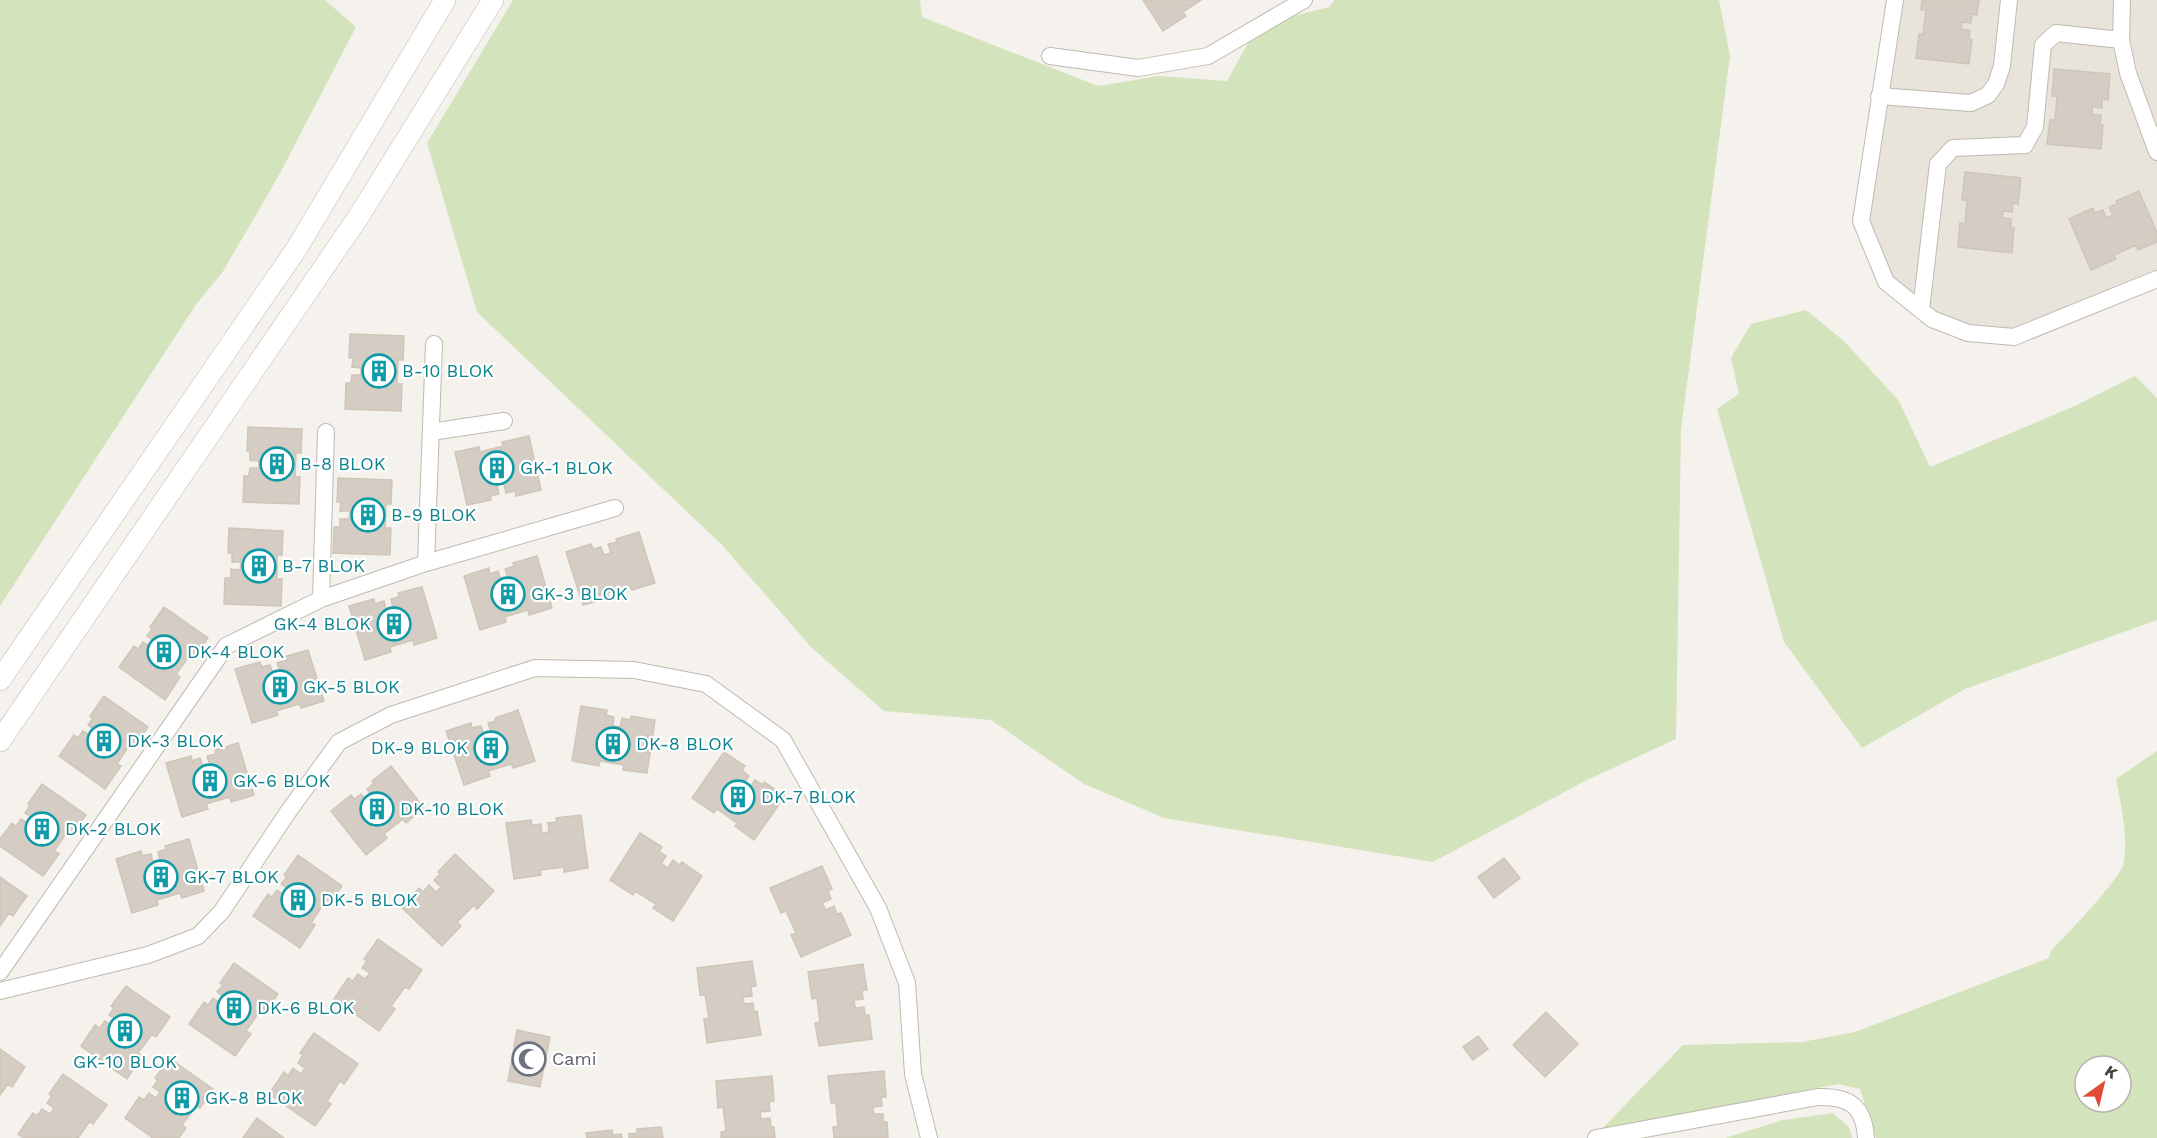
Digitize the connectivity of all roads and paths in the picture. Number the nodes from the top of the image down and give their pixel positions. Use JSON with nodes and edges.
{"nodes":[{"id":1,"x":445,"y":0,"type":"edge"},
{"id":2,"x":493,"y":0,"type":"edge"},
{"id":3,"x":1304,"y":0,"type":"edge"},
{"id":4,"x":1895,"y":0,"type":"edge"},
{"id":5,"x":2009,"y":0,"type":"edge"},
{"id":6,"x":2122,"y":0,"type":"edge"},
{"id":7,"x":2121,"y":40,"type":"junction"},
{"id":8,"x":1050,"y":56,"type":"dead end"},
{"id":9,"x":1879,"y":96,"type":"junction"},
{"id":10,"x":2157,"y":152,"type":"edge"},
{"id":11,"x":2157,"y":279,"type":"edge"},
{"id":12,"x":1921,"y":310,"type":"junction"},
{"id":13,"x":434,"y":344,"type":"dead end"},
{"id":14,"x":504,"y":421,"type":"dead end"},
{"id":15,"x":326,"y":432,"type":"dead end"},
{"id":16,"x":431,"y":432,"type":"junction"},
{"id":17,"x":615,"y":508,"type":"dead end"},
{"id":18,"x":426,"y":563,"type":"junction"},
{"id":19,"x":321,"y":598,"type":"junction"},
{"id":20,"x":0,"y":680,"type":"edge"},
{"id":21,"x":0,"y":741,"type":"edge"},
{"id":22,"x":0,"y":972,"type":"edge"},
{"id":23,"x":0,"y":992,"type":"edge"},
{"id":24,"x":1600,"y":1137,"type":"edge"},
{"id":25,"x":928,"y":1138,"type":"edge"},
{"id":26,"x":1866,"y":1138,"type":"edge"}],
"edges":[{"from":1,"to":20,"type":"street"},
{"from":2,"to":21,"type":"street"},
{"from":3,"to":8,"type":"street"},
{"from":4,"to":9,"type":"street"},
{"from":5,"to":9,"type":"street"},
{"from":6,"to":7,"type":"street"},
{"from":7,"to":10,"type":"street"},
{"from":7,"to":12,"type":"street"},
{"from":9,"to":12,"type":"street"},
{"from":11,"to":12,"type":"street"},
{"from":13,"to":16,"type":"street"},
{"from":14,"to":16,"type":"street"},
{"from":15,"to":19,"type":"street"},
{"from":16,"to":18,"type":"street"},
{"from":17,"to":18,"type":"street"},
{"from":18,"to":19,"type":"street"},
{"from":19,"to":22,"type":"street"},
{"from":23,"to":25,"type":"street"},
{"from":24,"to":26,"type":"street"}]}
